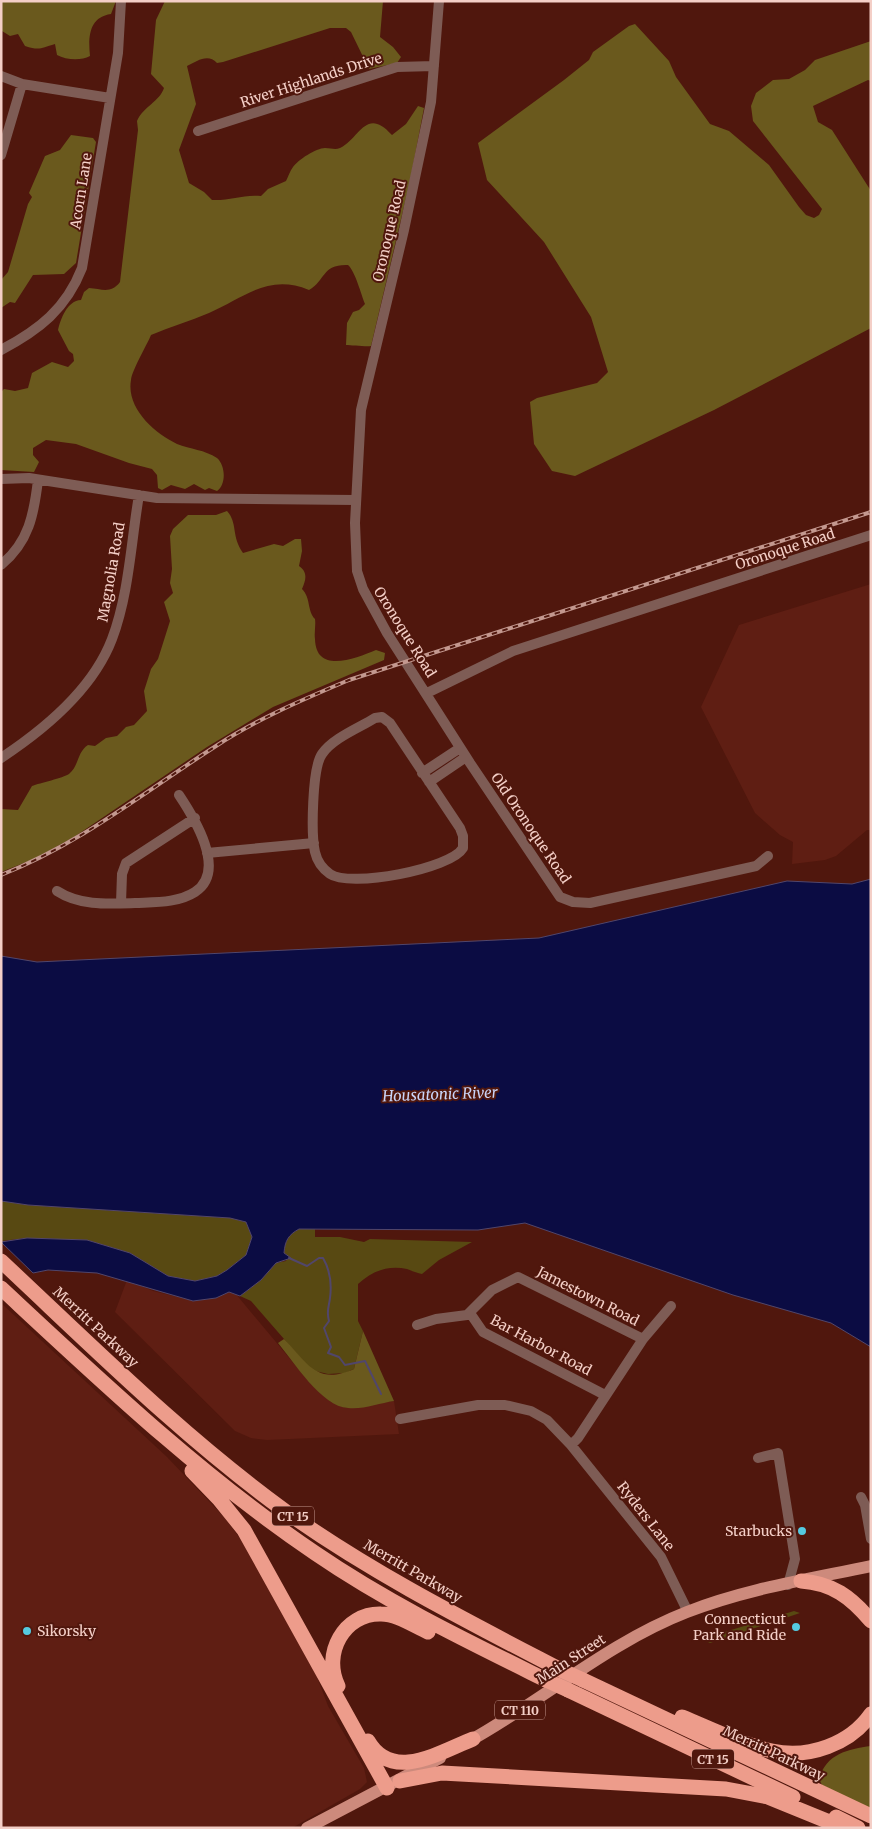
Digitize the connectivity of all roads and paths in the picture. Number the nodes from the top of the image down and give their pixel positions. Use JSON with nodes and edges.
{"nodes":[{"id":1,"x":121,"y":1,"type":"edge"},
{"id":2,"x":439,"y":1,"type":"edge"},
{"id":3,"x":434,"y":66,"type":"junction"},
{"id":4,"x":1,"y":76,"type":"edge"},
{"id":5,"x":22,"y":84,"type":"junction"},
{"id":6,"x":110,"y":98,"type":"junction"},
{"id":7,"x":198,"y":131,"type":"dead end"},
{"id":8,"x":1,"y":155,"type":"edge"},
{"id":9,"x":1,"y":350,"type":"edge"},
{"id":10,"x":1,"y":479,"type":"edge"},
{"id":11,"x":38,"y":480,"type":"junction"},
{"id":12,"x":138,"y":495,"type":"junction"},
{"id":13,"x":356,"y":500,"type":"junction"},
{"id":14,"x":871,"y":535,"type":"edge"},
{"id":15,"x":1,"y":564,"type":"edge"},
{"id":16,"x":427,"y":693,"type":"junction"},
{"id":17,"x":463,"y":753,"type":"junction"},
{"id":18,"x":1,"y":758,"type":"edge"},
{"id":19,"x":422,"y":773,"type":"junction"},
{"id":20,"x":428,"y":782,"type":"junction"},
{"id":21,"x":179,"y":795,"type":"dead end"},
{"id":22,"x":194,"y":818,"type":"junction"},
{"id":23,"x":314,"y":844,"type":"junction"},
{"id":24,"x":207,"y":853,"type":"junction"},
{"id":25,"x":768,"y":856,"type":"dead end"},
{"id":26,"x":57,"y":891,"type":"dead end"},
{"id":27,"x":121,"y":903,"type":"junction"},
{"id":28,"x":1,"y":1261,"type":"edge"},
{"id":29,"x":1,"y":1288,"type":"edge"},
{"id":30,"x":671,"y":1306,"type":"dead end"},
{"id":31,"x":470,"y":1313,"type":"junction"},
{"id":32,"x":417,"y":1325,"type":"dead end"},
{"id":33,"x":643,"y":1339,"type":"junction"},
{"id":34,"x":604,"y":1395,"type":"junction"},
{"id":35,"x":135,"y":1411,"type":"junction"},
{"id":36,"x":400,"y":1419,"type":"dead end"},
{"id":37,"x":571,"y":1445,"type":"junction"},
{"id":38,"x":758,"y":1458,"type":"dead end"},
{"id":39,"x":861,"y":1497,"type":"dead end"},
{"id":40,"x":871,"y":1539,"type":"edge"},
{"id":41,"x":871,"y":1566,"type":"edge"},
{"id":42,"x":794,"y":1583,"type":"junction"},
{"id":43,"x":688,"y":1612,"type":"junction"},
{"id":44,"x":871,"y":1621,"type":"edge"},
{"id":45,"x":519,"y":1667,"type":"junction"},
{"id":46,"x":584,"y":1680,"type":"junction"},
{"id":47,"x":871,"y":1714,"type":"edge"},
{"id":48,"x":474,"y":1739,"type":"junction"},
{"id":49,"x":393,"y":1784,"type":"junction"},
{"id":50,"x":871,"y":1816,"type":"edge"},
{"id":51,"x":307,"y":1828,"type":"edge"},
{"id":52,"x":844,"y":1828,"type":"edge"},
{"id":53,"x":858,"y":1828,"type":"edge"}],
"edges":[{"from":1,"to":6,"type":"street","name":"Acorn Lane"},
{"from":2,"to":3,"type":"street","name":"Oronoque Road"},
{"from":3,"to":7,"type":"street","name":"River Highlands Drive"},
{"from":3,"to":13,"type":"street","name":"Oronoque Road"},
{"from":4,"to":5,"type":"street"},
{"from":5,"to":6,"type":"street"},
{"from":5,"to":8,"type":"street"},
{"from":6,"to":9,"type":"street","name":"Acorn Lane"},
{"from":10,"to":11,"type":"street"},
{"from":11,"to":12,"type":"street"},
{"from":11,"to":15,"type":"street"},
{"from":12,"to":13,"type":"street"},
{"from":12,"to":18,"type":"street","name":"Magnolia Road"},
{"from":13,"to":16,"type":"street","name":"Oronoque Road"},
{"from":14,"to":16,"type":"street","name":"Oronoque Road"},
{"from":16,"to":17,"type":"street","name":"Old Oronoque Road"},
{"from":17,"to":19,"type":"street"},
{"from":17,"to":20,"type":"street"},
{"from":17,"to":25,"type":"street","name":"Old Oronoque Road"},
{"from":19,"to":20,"type":"street"},
{"from":19,"to":23,"type":"street"},
{"from":20,"to":23,"type":"street"},
{"from":21,"to":22,"type":"street"},
{"from":22,"to":24,"type":"street"},
{"from":22,"to":27,"type":"street"},
{"from":23,"to":24,"type":"street"},
{"from":24,"to":27,"type":"street"},
{"from":26,"to":27,"type":"street"},
{"from":28,"to":46,"type":"highway","name":"Merritt Parkway","number":"CT 15","bridge":true},
{"from":29,"to":35,"type":"highway","number":"CT 15"},
{"from":30,"to":33,"type":"street"},
{"from":31,"to":32,"type":"street"},
{"from":31,"to":33,"type":"street","name":"Jamestown Road"},
{"from":31,"to":34,"type":"street","name":"Bar Harbor Road"},
{"from":33,"to":34,"type":"street"},
{"from":34,"to":37,"type":"street"},
{"from":35,"to":45,"type":"highway","number":"CT 15"},
{"from":35,"to":49,"type":"highway"},
{"from":36,"to":37,"type":"street","name":"Ryders Lane"},
{"from":37,"to":43,"type":"street","name":"Ryders Lane"},
{"from":38,"to":42,"type":"street"},
{"from":39,"to":40,"type":"street"},
{"from":41,"to":42,"type":"main road","name":"Main Street","number":"CT 110"},
{"from":42,"to":43,"type":"main road","name":"Main Street","number":"CT 110"},
{"from":42,"to":44,"type":"highway"},
{"from":43,"to":48,"type":"main road","name":"Main Street","number":"CT 110"},
{"from":45,"to":48,"type":"highway"},
{"from":45,"to":53,"type":"highway","number":"CT 15","bridge":true},
{"from":46,"to":47,"type":"highway"},
{"from":46,"to":50,"type":"highway","name":"Merritt Parkway","number":"CT 15"},
{"from":48,"to":49,"type":"main road","name":"Main Street","number":"CT 110"},
{"from":49,"to":51,"type":"main road","name":"Main Street","number":"CT 110"},
{"from":49,"to":52,"type":"highway"}]}
